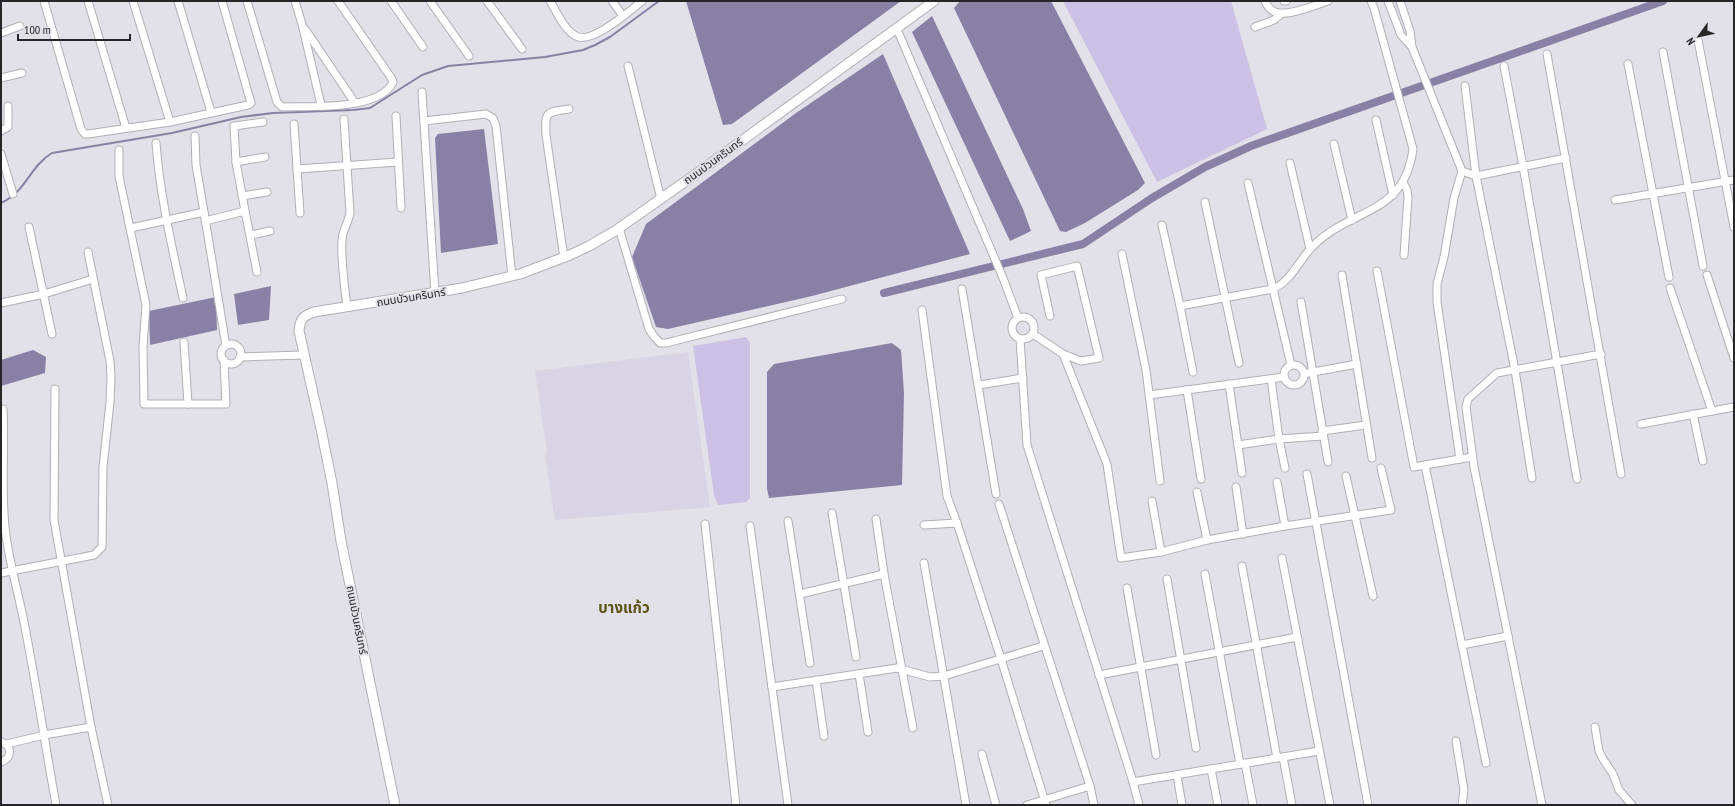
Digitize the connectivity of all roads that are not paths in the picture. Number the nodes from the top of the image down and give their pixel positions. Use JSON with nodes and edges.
{"nodes":[{"id":1,"x":44,"y":1,"type":"edge"},
{"id":2,"x":88,"y":1,"type":"edge"},
{"id":3,"x":133,"y":1,"type":"edge"},
{"id":4,"x":178,"y":1,"type":"edge"},
{"id":5,"x":222,"y":1,"type":"edge"},
{"id":6,"x":247,"y":1,"type":"edge"},
{"id":7,"x":294,"y":1,"type":"edge"},
{"id":8,"x":338,"y":1,"type":"edge"},
{"id":9,"x":391,"y":1,"type":"edge"},
{"id":10,"x":430,"y":1,"type":"edge"},
{"id":11,"x":487,"y":1,"type":"edge"},
{"id":12,"x":550,"y":1,"type":"edge"},
{"id":13,"x":612,"y":1,"type":"edge"},
{"id":14,"x":642,"y":1,"type":"edge"},
{"id":15,"x":933,"y":1,"type":"edge"},
{"id":16,"x":1265,"y":1,"type":"edge"},
{"id":17,"x":1328,"y":1,"type":"edge"},
{"id":18,"x":1371,"y":1,"type":"edge"},
{"id":19,"x":1388,"y":1,"type":"edge"},
{"id":20,"x":1400,"y":1,"type":"edge"},
{"id":21,"x":1280,"y":14,"type":"junction"},
{"id":22,"x":623,"y":16,"type":"junction"},
{"id":23,"x":302,"y":24,"type":"junction"},
{"id":24,"x":20,"y":26,"type":"dead end"},
{"id":25,"x":1254,"y":27,"type":"dead end"},
{"id":26,"x":897,"y":29,"type":"junction"},
{"id":27,"x":1,"y":33,"type":"edge"},
{"id":28,"x":1698,"y":40,"type":"dead end"},
{"id":29,"x":423,"y":47,"type":"dead end"},
{"id":30,"x":1412,"y":47,"type":"junction"},
{"id":31,"x":522,"y":49,"type":"dead end"},
{"id":32,"x":1663,"y":52,"type":"dead end"},
{"id":33,"x":1547,"y":54,"type":"dead end"},
{"id":34,"x":469,"y":56,"type":"dead end"},
{"id":35,"x":1628,"y":64,"type":"dead end"},
{"id":36,"x":628,"y":66,"type":"dead end"},
{"id":37,"x":1504,"y":66,"type":"dead end"},
{"id":38,"x":22,"y":73,"type":"dead end"},
{"id":39,"x":1,"y":78,"type":"edge"},
{"id":40,"x":1465,"y":86,"type":"dead end"},
{"id":41,"x":422,"y":92,"type":"dead end"},
{"id":42,"x":355,"y":103,"type":"junction"},
{"id":43,"x":8,"y":106,"type":"dead end"},
{"id":44,"x":321,"y":106,"type":"junction"},
{"id":45,"x":569,"y":109,"type":"dead end"},
{"id":46,"x":211,"y":112,"type":"junction"},
{"id":47,"x":396,"y":116,"type":"dead end"},
{"id":48,"x":344,"y":119,"type":"dead end"},
{"id":49,"x":1376,"y":120,"type":"dead end"},
{"id":50,"x":424,"y":121,"type":"junction"},
{"id":51,"x":170,"y":122,"type":"junction"},
{"id":52,"x":263,"y":122,"type":"dead end"},
{"id":53,"x":294,"y":124,"type":"dead end"},
{"id":54,"x":126,"y":128,"type":"junction"},
{"id":55,"x":1,"y":131,"type":"edge"},
{"id":56,"x":195,"y":136,"type":"dead end"},
{"id":57,"x":156,"y":143,"type":"dead end"},
{"id":58,"x":1334,"y":144,"type":"dead end"},
{"id":59,"x":119,"y":150,"type":"dead end"},
{"id":60,"x":1,"y":154,"type":"edge"},
{"id":61,"x":265,"y":157,"type":"dead end"},
{"id":62,"x":1566,"y":158,"type":"junction"},
{"id":63,"x":236,"y":162,"type":"junction"},
{"id":64,"x":398,"y":162,"type":"junction"},
{"id":65,"x":1290,"y":163,"type":"dead end"},
{"id":66,"x":348,"y":165,"type":"junction"},
{"id":67,"x":1524,"y":166,"type":"junction"},
{"id":68,"x":297,"y":169,"type":"junction"},
{"id":69,"x":1462,"y":171,"type":"junction"},
{"id":70,"x":1476,"y":176,"type":"junction"},
{"id":71,"x":1734,"y":180,"type":"edge"},
{"id":72,"x":1725,"y":181,"type":"junction"},
{"id":73,"x":1248,"y":182,"type":"dead end"},
{"id":74,"x":1403,"y":182,"type":"junction"},
{"id":75,"x":1688,"y":188,"type":"junction"},
{"id":76,"x":267,"y":192,"type":"dead end"},
{"id":77,"x":13,"y":194,"type":"dead end"},
{"id":78,"x":1652,"y":194,"type":"junction"},
{"id":79,"x":1393,"y":195,"type":"junction"},
{"id":80,"x":242,"y":196,"type":"junction"},
{"id":81,"x":661,"y":199,"type":"junction"},
{"id":82,"x":1615,"y":200,"type":"dead end"},
{"id":83,"x":1205,"y":202,"type":"dead end"},
{"id":84,"x":401,"y":208,"type":"dead end"},
{"id":85,"x":204,"y":212,"type":"junction"},
{"id":86,"x":245,"y":212,"type":"junction"},
{"id":87,"x":300,"y":213,"type":"dead end"},
{"id":88,"x":166,"y":220,"type":"junction"},
{"id":89,"x":1352,"y":220,"type":"junction"},
{"id":90,"x":206,"y":221,"type":"junction"},
{"id":91,"x":1162,"y":225,"type":"dead end"},
{"id":92,"x":29,"y":227,"type":"dead end"},
{"id":93,"x":1734,"y":227,"type":"edge"},
{"id":94,"x":131,"y":228,"type":"junction"},
{"id":95,"x":619,"y":228,"type":"junction"},
{"id":96,"x":270,"y":232,"type":"dead end"},
{"id":97,"x":251,"y":235,"type":"junction"},
{"id":98,"x":1310,"y":249,"type":"junction"},
{"id":99,"x":88,"y":252,"type":"dead end"},
{"id":100,"x":1122,"y":254,"type":"dead end"},
{"id":101,"x":1404,"y":254,"type":"dead end"},
{"id":102,"x":564,"y":258,"type":"junction"},
{"id":103,"x":1703,"y":266,"type":"dead end"},
{"id":104,"x":257,"y":272,"type":"dead end"},
{"id":105,"x":1377,"y":272,"type":"dead end"},
{"id":106,"x":1342,"y":275,"type":"dead end"},
{"id":107,"x":1707,"y":275,"type":"dead end"},
{"id":108,"x":512,"y":276,"type":"junction"},
{"id":109,"x":1669,"y":277,"type":"dead end"},
{"id":110,"x":94,"y":279,"type":"junction"},
{"id":111,"x":1670,"y":288,"type":"dead end"},
{"id":112,"x":962,"y":289,"type":"dead end"},
{"id":113,"x":1273,"y":289,"type":"junction"},
{"id":114,"x":436,"y":293,"type":"junction"},
{"id":115,"x":44,"y":294,"type":"junction"},
{"id":116,"x":183,"y":298,"type":"dead end"},
{"id":117,"x":1226,"y":298,"type":"junction"},
{"id":118,"x":842,"y":299,"type":"dead end"},
{"id":119,"x":1301,"y":302,"type":"dead end"},
{"id":120,"x":1,"y":303,"type":"edge"},
{"id":121,"x":1180,"y":306,"type":"junction"},
{"id":122,"x":347,"y":307,"type":"junction"},
{"id":123,"x":922,"y":310,"type":"dead end"},
{"id":124,"x":1050,"y":316,"type":"dead end"},
{"id":125,"x":1018,"y":318,"type":"junction"},
{"id":126,"x":52,"y":334,"type":"dead end"},
{"id":127,"x":1033,"y":334,"type":"junction"},
{"id":128,"x":1020,"y":339,"type":"junction"},
{"id":129,"x":184,"y":342,"type":"dead end"},
{"id":130,"x":226,"y":346,"type":"junction"},
{"id":131,"x":1063,"y":354,"type":"junction"},
{"id":132,"x":1600,"y":354,"type":"junction"},
{"id":133,"x":303,"y":355,"type":"junction"},
{"id":134,"x":240,"y":357,"type":"junction"},
{"id":135,"x":1734,"y":358,"type":"edge"},
{"id":136,"x":224,"y":360,"type":"junction"},
{"id":137,"x":1557,"y":362,"type":"junction"},
{"id":138,"x":1239,"y":364,"type":"dead end"},
{"id":139,"x":1357,"y":364,"type":"junction"},
{"id":140,"x":1291,"y":365,"type":"junction"},
{"id":141,"x":1515,"y":370,"type":"junction"},
{"id":142,"x":1193,"y":372,"type":"dead end"},
{"id":143,"x":1312,"y":372,"type":"junction"},
{"id":144,"x":1304,"y":373,"type":"junction"},
{"id":145,"x":1284,"y":377,"type":"junction"},
{"id":146,"x":1023,"y":378,"type":"junction"},
{"id":147,"x":1271,"y":379,"type":"junction"},
{"id":148,"x":1229,"y":384,"type":"junction"},
{"id":149,"x":979,"y":385,"type":"junction"},
{"id":150,"x":55,"y":389,"type":"dead end"},
{"id":151,"x":1187,"y":390,"type":"junction"},
{"id":152,"x":1149,"y":395,"type":"junction"},
{"id":153,"x":188,"y":404,"type":"junction"},
{"id":154,"x":1734,"y":407,"type":"edge"},
{"id":155,"x":3,"y":409,"type":"dead end"},
{"id":156,"x":1712,"y":411,"type":"junction"},
{"id":157,"x":1693,"y":414,"type":"junction"},
{"id":158,"x":1641,"y":424,"type":"dead end"},
{"id":159,"x":1366,"y":425,"type":"junction"},
{"id":160,"x":1323,"y":433,"type":"junction"},
{"id":161,"x":1279,"y":439,"type":"junction"},
{"id":162,"x":1238,"y":445,"type":"junction"},
{"id":163,"x":1472,"y":457,"type":"junction"},
{"id":164,"x":1372,"y":458,"type":"dead end"},
{"id":165,"x":1460,"y":459,"type":"junction"},
{"id":166,"x":1703,"y":461,"type":"dead end"},
{"id":167,"x":1328,"y":462,"type":"dead end"},
{"id":168,"x":1425,"y":465,"type":"junction"},
{"id":169,"x":1285,"y":468,"type":"dead end"},
{"id":170,"x":1381,"y":468,"type":"dead end"},
{"id":171,"x":1242,"y":473,"type":"dead end"},
{"id":172,"x":1307,"y":474,"type":"dead end"},
{"id":173,"x":1622,"y":474,"type":"dead end"},
{"id":174,"x":1346,"y":476,"type":"dead end"},
{"id":175,"x":1532,"y":478,"type":"dead end"},
{"id":176,"x":1201,"y":479,"type":"dead end"},
{"id":177,"x":1577,"y":479,"type":"dead end"},
{"id":178,"x":1160,"y":481,"type":"dead end"},
{"id":179,"x":1277,"y":482,"type":"dead end"},
{"id":180,"x":1236,"y":487,"type":"dead end"},
{"id":181,"x":1197,"y":492,"type":"dead end"},
{"id":182,"x":996,"y":494,"type":"dead end"},
{"id":183,"x":1152,"y":501,"type":"dead end"},
{"id":184,"x":999,"y":504,"type":"dead end"},
{"id":185,"x":832,"y":513,"type":"dead end"},
{"id":186,"x":1355,"y":516,"type":"junction"},
{"id":187,"x":876,"y":519,"type":"dead end"},
{"id":188,"x":788,"y":521,"type":"dead end"},
{"id":189,"x":1315,"y":521,"type":"junction"},
{"id":190,"x":957,"y":523,"type":"junction"},
{"id":191,"x":705,"y":524,"type":"dead end"},
{"id":192,"x":750,"y":526,"type":"dead end"},
{"id":193,"x":924,"y":526,"type":"dead end"},
{"id":194,"x":1285,"y":526,"type":"junction"},
{"id":195,"x":1243,"y":534,"type":"junction"},
{"id":196,"x":1207,"y":540,"type":"junction"},
{"id":197,"x":1162,"y":552,"type":"junction"},
{"id":198,"x":1282,"y":558,"type":"dead end"},
{"id":199,"x":60,"y":562,"type":"junction"},
{"id":200,"x":924,"y":563,"type":"dead end"},
{"id":201,"x":1242,"y":566,"type":"dead end"},
{"id":202,"x":13,"y":572,"type":"junction"},
{"id":203,"x":1,"y":574,"type":"edge"},
{"id":204,"x":884,"y":574,"type":"junction"},
{"id":205,"x":1205,"y":574,"type":"dead end"},
{"id":206,"x":1167,"y":579,"type":"dead end"},
{"id":207,"x":844,"y":584,"type":"junction"},
{"id":208,"x":1127,"y":588,"type":"dead end"},
{"id":209,"x":800,"y":594,"type":"junction"},
{"id":210,"x":1373,"y":596,"type":"dead end"},
{"id":211,"x":1508,"y":636,"type":"junction"},
{"id":212,"x":1297,"y":637,"type":"junction"},
{"id":213,"x":1256,"y":644,"type":"junction"},
{"id":214,"x":1462,"y":645,"type":"junction"},
{"id":215,"x":1044,"y":646,"type":"junction"},
{"id":216,"x":1219,"y":652,"type":"junction"},
{"id":217,"x":856,"y":657,"type":"dead end"},
{"id":218,"x":1001,"y":659,"type":"junction"},
{"id":219,"x":1181,"y":659,"type":"junction"},
{"id":220,"x":810,"y":663,"type":"dead end"},
{"id":221,"x":1141,"y":667,"type":"junction"},
{"id":222,"x":901,"y":669,"type":"junction"},
{"id":223,"x":859,"y":674,"type":"junction"},
{"id":224,"x":1099,"y":675,"type":"junction"},
{"id":225,"x":944,"y":676,"type":"junction"},
{"id":226,"x":816,"y":680,"type":"junction"},
{"id":227,"x":772,"y":687,"type":"junction"},
{"id":228,"x":91,"y":727,"type":"junction"},
{"id":229,"x":1595,"y":727,"type":"dead end"},
{"id":230,"x":913,"y":728,"type":"dead end"},
{"id":231,"x":868,"y":732,"type":"dead end"},
{"id":232,"x":44,"y":735,"type":"junction"},
{"id":233,"x":824,"y":736,"type":"dead end"},
{"id":234,"x":1456,"y":741,"type":"dead end"},
{"id":235,"x":4,"y":743,"type":"edge"},
{"id":236,"x":1196,"y":748,"type":"dead end"},
{"id":237,"x":1319,"y":750,"type":"junction"},
{"id":238,"x":982,"y":754,"type":"dead end"},
{"id":239,"x":1156,"y":755,"type":"dead end"},
{"id":240,"x":1280,"y":757,"type":"junction"},
{"id":241,"x":1,"y":762,"type":"edge"},
{"id":242,"x":1242,"y":763,"type":"junction"},
{"id":243,"x":1486,"y":763,"type":"dead end"},
{"id":244,"x":1211,"y":769,"type":"junction"},
{"id":245,"x":1177,"y":775,"type":"junction"},
{"id":246,"x":1133,"y":782,"type":"junction"},
{"id":247,"x":1090,"y":786,"type":"junction"},
{"id":248,"x":1045,"y":802,"type":"edge"},
{"id":249,"x":56,"y":805,"type":"edge"},
{"id":250,"x":108,"y":805,"type":"edge"},
{"id":251,"x":395,"y":805,"type":"edge"},
{"id":252,"x":736,"y":805,"type":"edge"},
{"id":253,"x":788,"y":805,"type":"edge"},
{"id":254,"x":966,"y":805,"type":"edge"},
{"id":255,"x":996,"y":805,"type":"edge"},
{"id":256,"x":1027,"y":805,"type":"edge"},
{"id":257,"x":1094,"y":805,"type":"edge"},
{"id":258,"x":1138,"y":805,"type":"edge"},
{"id":259,"x":1182,"y":805,"type":"edge"},
{"id":260,"x":1218,"y":805,"type":"edge"},
{"id":261,"x":1253,"y":805,"type":"edge"},
{"id":262,"x":1292,"y":805,"type":"edge"},
{"id":263,"x":1330,"y":805,"type":"edge"},
{"id":264,"x":1368,"y":805,"type":"edge"},
{"id":265,"x":1462,"y":805,"type":"edge"},
{"id":266,"x":1542,"y":805,"type":"edge"},
{"id":267,"x":1632,"y":805,"type":"edge"}],
"edges":[{"from":1,"to":54,"type":"street"},
{"from":2,"to":54,"type":"street"},
{"from":3,"to":51,"type":"street"},
{"from":4,"to":46,"type":"street"},
{"from":5,"to":46,"type":"street"},
{"from":6,"to":44,"type":"street"},
{"from":7,"to":23,"type":"street"},
{"from":8,"to":42,"type":"street"},
{"from":9,"to":29,"type":"street"},
{"from":10,"to":34,"type":"street"},
{"from":11,"to":31,"type":"street"},
{"from":12,"to":22,"type":"street"},
{"from":13,"to":22,"type":"street"},
{"from":14,"to":22,"type":"street"},
{"from":15,"to":26,"type":"street","name":"ถนนบัวนครินทร์"},
{"from":16,"to":21,"type":"street"},
{"from":17,"to":21,"type":"street"},
{"from":18,"to":74,"type":"street"},
{"from":19,"to":30,"type":"street"},
{"from":20,"to":30,"type":"street"},
{"from":21,"to":25,"type":"street"},
{"from":23,"to":42,"type":"street"},
{"from":23,"to":44,"type":"street"},
{"from":24,"to":27,"type":"street"},
{"from":26,"to":81,"type":"street","name":"ถนนบัวนครินทร์"},
{"from":26,"to":125,"type":"street"},
{"from":28,"to":72,"type":"street"},
{"from":30,"to":69,"type":"street"},
{"from":32,"to":75,"type":"street"},
{"from":33,"to":62,"type":"street"},
{"from":35,"to":78,"type":"street"},
{"from":36,"to":81,"type":"street"},
{"from":37,"to":67,"type":"street"},
{"from":38,"to":39,"type":"street"},
{"from":40,"to":70,"type":"street"},
{"from":41,"to":50,"type":"street"},
{"from":42,"to":44,"type":"street"},
{"from":43,"to":55,"type":"street"},
{"from":45,"to":102,"type":"street"},
{"from":46,"to":51,"type":"street"},
{"from":47,"to":64,"type":"street"},
{"from":48,"to":66,"type":"street"},
{"from":49,"to":79,"type":"street"},
{"from":50,"to":108,"type":"street"},
{"from":50,"to":114,"type":"street"},
{"from":51,"to":54,"type":"street"},
{"from":52,"to":63,"type":"street"},
{"from":53,"to":68,"type":"street"},
{"from":56,"to":85,"type":"street"},
{"from":57,"to":88,"type":"street"},
{"from":58,"to":89,"type":"street"},
{"from":59,"to":94,"type":"street"},
{"from":60,"to":77,"type":"street"},
{"from":61,"to":63,"type":"street"},
{"from":62,"to":67,"type":"street"},
{"from":62,"to":132,"type":"street"},
{"from":63,"to":80,"type":"street"},
{"from":64,"to":66,"type":"street"},
{"from":64,"to":84,"type":"street"},
{"from":65,"to":98,"type":"street"},
{"from":66,"to":68,"type":"street"},
{"from":66,"to":122,"type":"street"},
{"from":67,"to":70,"type":"street"},
{"from":67,"to":137,"type":"street"},
{"from":68,"to":87,"type":"street"},
{"from":69,"to":70,"type":"street"},
{"from":69,"to":165,"type":"street"},
{"from":70,"to":141,"type":"street"},
{"from":71,"to":72,"type":"street"},
{"from":72,"to":75,"type":"street"},
{"from":72,"to":93,"type":"street"},
{"from":73,"to":113,"type":"street"},
{"from":74,"to":79,"type":"street"},
{"from":74,"to":101,"type":"street"},
{"from":75,"to":78,"type":"street"},
{"from":75,"to":103,"type":"street"},
{"from":76,"to":80,"type":"street"},
{"from":78,"to":82,"type":"street"},
{"from":78,"to":109,"type":"street"},
{"from":79,"to":89,"type":"street"},
{"from":80,"to":86,"type":"street"},
{"from":81,"to":95,"type":"street","name":"ถนนบัวนครินทร์"},
{"from":83,"to":117,"type":"street"},
{"from":85,"to":88,"type":"street"},
{"from":85,"to":90,"type":"street"},
{"from":86,"to":90,"type":"street"},
{"from":86,"to":97,"type":"street"},
{"from":88,"to":94,"type":"street"},
{"from":88,"to":116,"type":"street"},
{"from":89,"to":98,"type":"street"},
{"from":90,"to":130,"type":"street"},
{"from":91,"to":121,"type":"street"},
{"from":92,"to":115,"type":"street"},
{"from":94,"to":153,"type":"street"},
{"from":95,"to":102,"type":"street","name":"ถนนบัวนครินทร์"},
{"from":95,"to":118,"type":"street"},
{"from":96,"to":97,"type":"street"},
{"from":97,"to":104,"type":"street"},
{"from":98,"to":113,"type":"street"},
{"from":99,"to":110,"type":"street"},
{"from":100,"to":152,"type":"street"},
{"from":102,"to":108,"type":"street","name":"ถนนบัวนครินทร์"},
{"from":105,"to":168,"type":"street"},
{"from":106,"to":139,"type":"street"},
{"from":107,"to":135,"type":"street"},
{"from":108,"to":114,"type":"street","name":"ถนนบัวนครินทร์"},
{"from":110,"to":115,"type":"street"},
{"from":110,"to":199,"type":"street"},
{"from":111,"to":156,"type":"street"},
{"from":112,"to":149,"type":"street"},
{"from":113,"to":117,"type":"street"},
{"from":113,"to":140,"type":"street"},
{"from":114,"to":122,"type":"street","name":"ถนนบัวนครินทร์"},
{"from":115,"to":120,"type":"street"},
{"from":115,"to":126,"type":"street"},
{"from":117,"to":121,"type":"street"},
{"from":117,"to":138,"type":"street"},
{"from":119,"to":143,"type":"street"},
{"from":121,"to":142,"type":"street"},
{"from":122,"to":133,"type":"street","name":"ถนนบัวนครินทร์"},
{"from":123,"to":190,"type":"street"},
{"from":124,"to":131,"type":"street"},
{"from":125,"to":127,"type":"street"},
{"from":125,"to":128,"type":"street"},
{"from":127,"to":128,"type":"street"},
{"from":127,"to":131,"type":"street"},
{"from":128,"to":146,"type":"street"},
{"from":129,"to":153,"type":"street"},
{"from":130,"to":134,"type":"street"},
{"from":130,"to":136,"type":"street"},
{"from":131,"to":197,"type":"street"},
{"from":132,"to":137,"type":"street"},
{"from":132,"to":173,"type":"street"},
{"from":133,"to":134,"type":"street"},
{"from":133,"to":251,"type":"street","name":"ถนนบัวนครินทร์"},
{"from":134,"to":136,"type":"street"},
{"from":136,"to":153,"type":"street"},
{"from":137,"to":141,"type":"street"},
{"from":137,"to":177,"type":"street"},
{"from":139,"to":143,"type":"street"},
{"from":139,"to":159,"type":"street"},
{"from":140,"to":144,"type":"street"},
{"from":140,"to":145,"type":"street"},
{"from":141,"to":163,"type":"street"},
{"from":141,"to":175,"type":"street"},
{"from":143,"to":144,"type":"street"},
{"from":143,"to":160,"type":"street"},
{"from":144,"to":145,"type":"street"},
{"from":145,"to":147,"type":"street"},
{"from":146,"to":149,"type":"street"},
{"from":146,"to":224,"type":"street"},
{"from":147,"to":148,"type":"street"},
{"from":147,"to":161,"type":"street"},
{"from":148,"to":151,"type":"street"},
{"from":148,"to":162,"type":"street"},
{"from":149,"to":182,"type":"street"},
{"from":150,"to":199,"type":"street"},
{"from":151,"to":152,"type":"street"},
{"from":151,"to":176,"type":"street"},
{"from":152,"to":178,"type":"street"},
{"from":154,"to":156,"type":"street"},
{"from":155,"to":202,"type":"street"},
{"from":156,"to":157,"type":"street"},
{"from":157,"to":158,"type":"street"},
{"from":157,"to":166,"type":"street"},
{"from":159,"to":160,"type":"street"},
{"from":159,"to":164,"type":"street"},
{"from":160,"to":161,"type":"street"},
{"from":160,"to":167,"type":"street"},
{"from":161,"to":162,"type":"street"},
{"from":161,"to":169,"type":"street"},
{"from":162,"to":171,"type":"street"},
{"from":163,"to":165,"type":"street"},
{"from":163,"to":211,"type":"street"},
{"from":165,"to":168,"type":"street"},
{"from":168,"to":214,"type":"street"},
{"from":170,"to":186,"type":"street"},
{"from":172,"to":189,"type":"street"},
{"from":174,"to":186,"type":"street"},
{"from":179,"to":194,"type":"street"},
{"from":180,"to":195,"type":"street"},
{"from":181,"to":196,"type":"street"},
{"from":183,"to":197,"type":"street"},
{"from":184,"to":215,"type":"street"},
{"from":185,"to":207,"type":"street"},
{"from":186,"to":189,"type":"street"},
{"from":186,"to":210,"type":"street"},
{"from":187,"to":204,"type":"street"},
{"from":188,"to":209,"type":"street"},
{"from":189,"to":194,"type":"street"},
{"from":189,"to":264,"type":"street"},
{"from":190,"to":193,"type":"street"},
{"from":190,"to":218,"type":"street"},
{"from":191,"to":252,"type":"street"},
{"from":192,"to":227,"type":"street"},
{"from":194,"to":195,"type":"street"},
{"from":195,"to":196,"type":"street"},
{"from":196,"to":197,"type":"street"},
{"from":198,"to":212,"type":"street"},
{"from":199,"to":202,"type":"street"},
{"from":199,"to":228,"type":"street"},
{"from":200,"to":225,"type":"street"},
{"from":201,"to":213,"type":"street"},
{"from":202,"to":203,"type":"street"},
{"from":202,"to":232,"type":"street"},
{"from":204,"to":207,"type":"street"},
{"from":204,"to":222,"type":"street"},
{"from":205,"to":216,"type":"street"},
{"from":206,"to":219,"type":"street"},
{"from":207,"to":209,"type":"street"},
{"from":207,"to":217,"type":"street"},
{"from":208,"to":221,"type":"street"},
{"from":209,"to":220,"type":"street"},
{"from":211,"to":214,"type":"street"},
{"from":211,"to":266,"type":"street"},
{"from":212,"to":213,"type":"street"},
{"from":212,"to":237,"type":"street"},
{"from":213,"to":216,"type":"street"},
{"from":213,"to":240,"type":"street"},
{"from":214,"to":243,"type":"street"},
{"from":215,"to":218,"type":"street"},
{"from":215,"to":247,"type":"street"},
{"from":216,"to":219,"type":"street"},
{"from":216,"to":242,"type":"street"},
{"from":218,"to":225,"type":"street"},
{"from":218,"to":248,"type":"street"},
{"from":219,"to":221,"type":"street"},
{"from":219,"to":236,"type":"street"},
{"from":221,"to":224,"type":"street"},
{"from":221,"to":239,"type":"street"},
{"from":222,"to":223,"type":"street"},
{"from":222,"to":225,"type":"street"},
{"from":222,"to":230,"type":"street"},
{"from":223,"to":226,"type":"street"},
{"from":223,"to":231,"type":"street"},
{"from":224,"to":246,"type":"street"},
{"from":225,"to":254,"type":"street"},
{"from":226,"to":227,"type":"street"},
{"from":226,"to":233,"type":"street"},
{"from":227,"to":253,"type":"street"},
{"from":228,"to":232,"type":"street"},
{"from":228,"to":250,"type":"street"},
{"from":229,"to":267,"type":"street"},
{"from":232,"to":235,"type":"street"},
{"from":232,"to":249,"type":"street"},
{"from":234,"to":265,"type":"street"},
{"from":235,"to":241,"type":"street"},
{"from":237,"to":240,"type":"street"},
{"from":237,"to":263,"type":"street"},
{"from":238,"to":255,"type":"street"},
{"from":240,"to":242,"type":"street"},
{"from":240,"to":262,"type":"street"},
{"from":242,"to":244,"type":"street"},
{"from":242,"to":261,"type":"street"},
{"from":244,"to":245,"type":"street"},
{"from":244,"to":260,"type":"street"},
{"from":245,"to":246,"type":"street"},
{"from":245,"to":259,"type":"street"},
{"from":246,"to":258,"type":"street"},
{"from":247,"to":248,"type":"street"},
{"from":247,"to":257,"type":"street"},
{"from":248,"to":256,"type":"street"}]}
